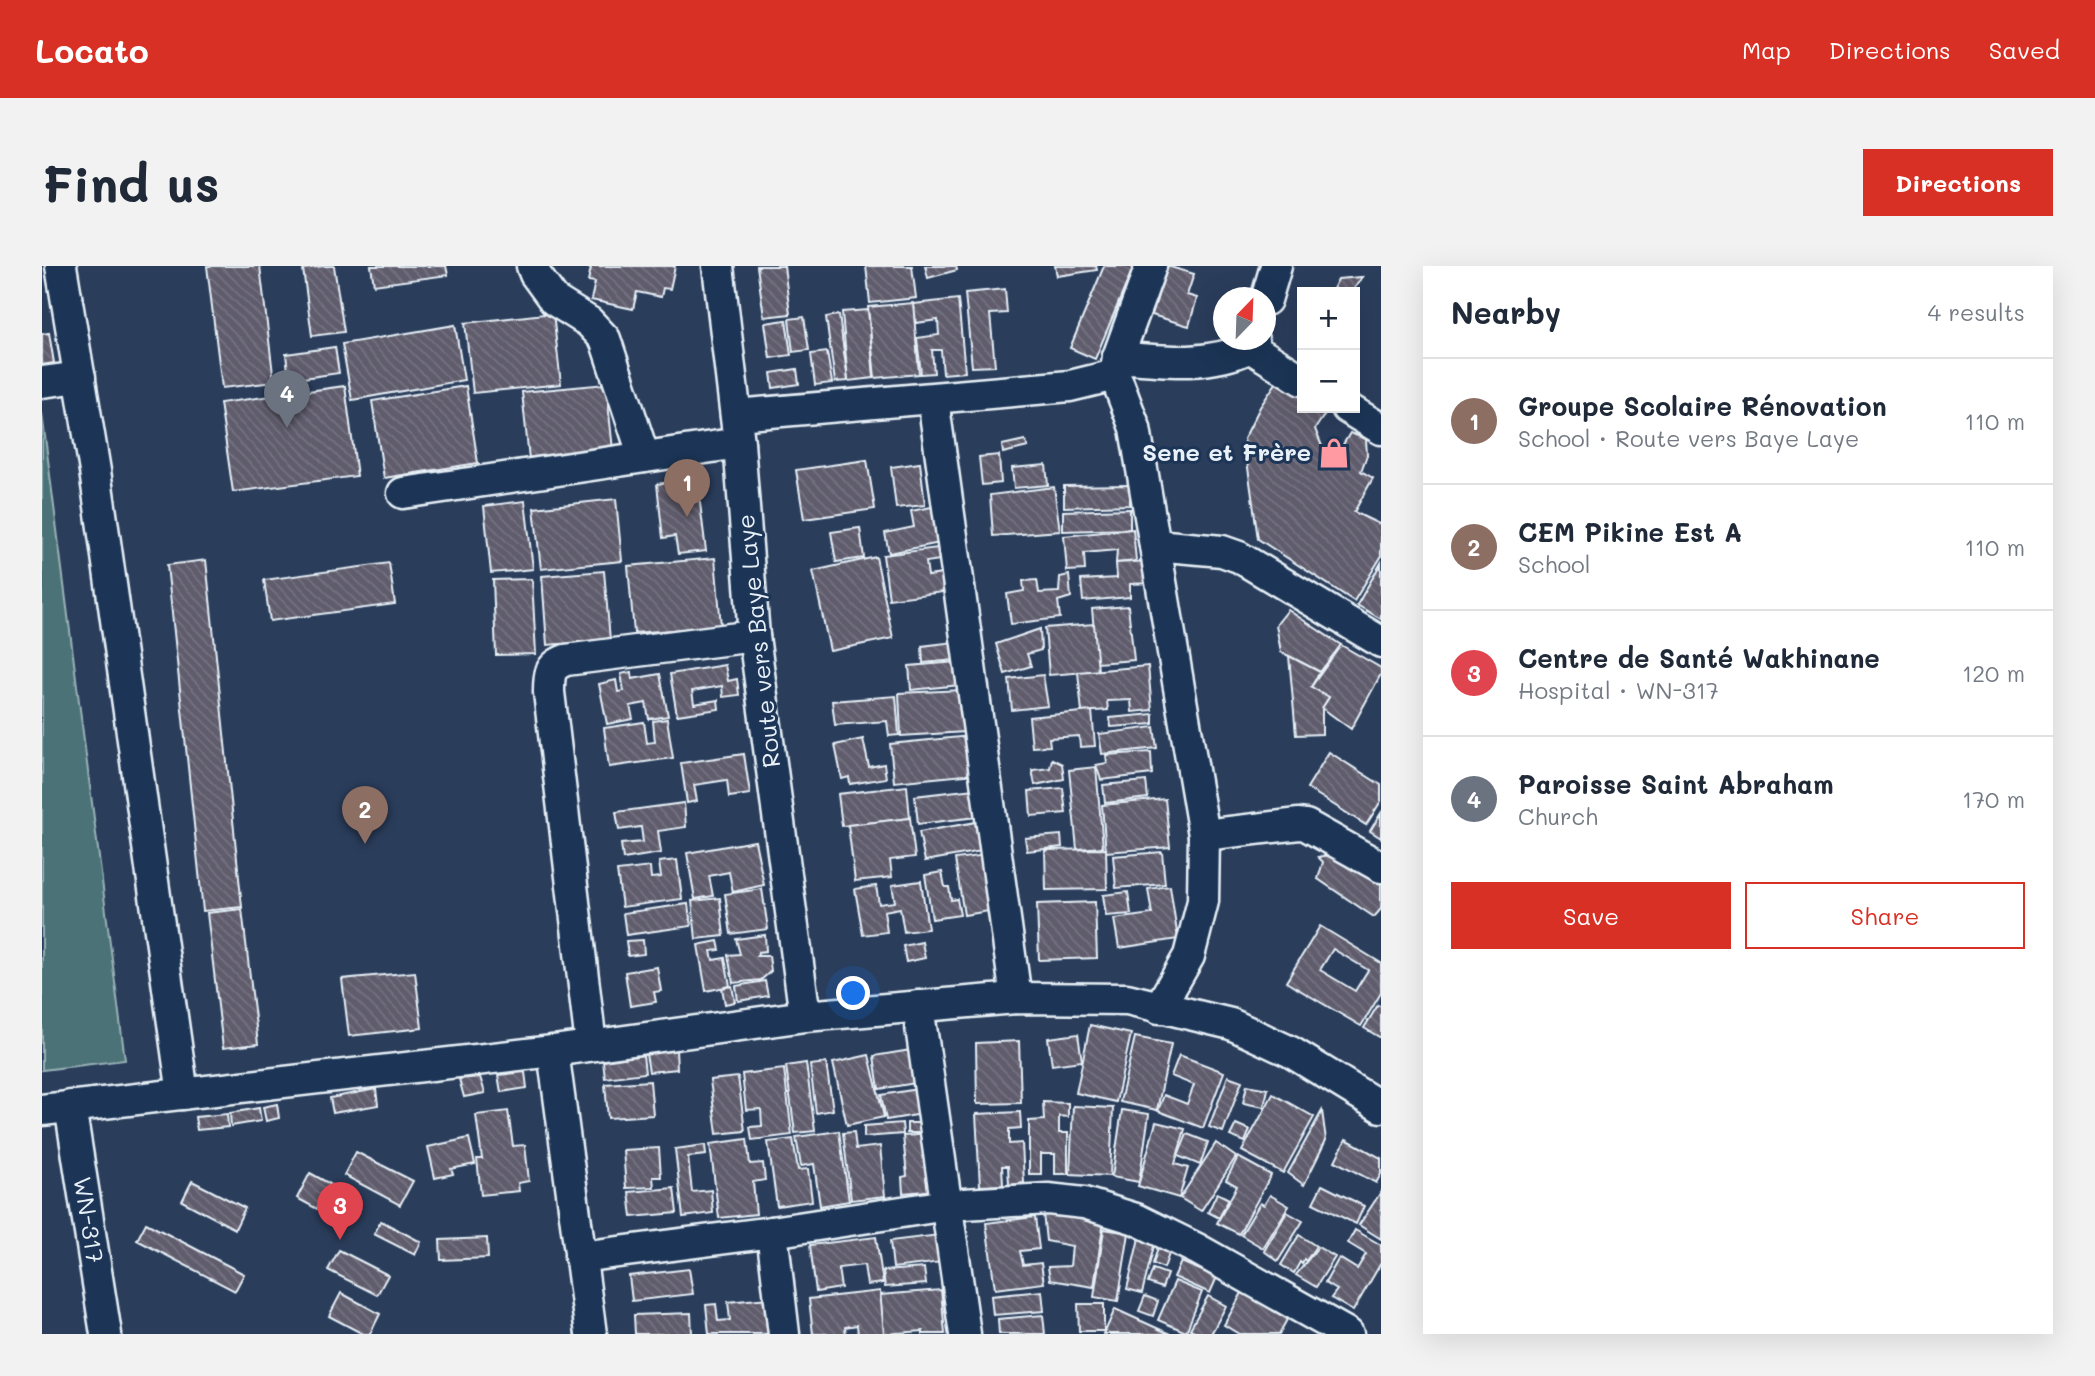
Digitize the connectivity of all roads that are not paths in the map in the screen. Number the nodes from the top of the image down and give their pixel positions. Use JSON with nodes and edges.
{"nodes":[{"id":1,"x":61,"y":266,"type":"edge"},
{"id":2,"x":532,"y":266,"type":"edge"},
{"id":3,"x":719,"y":266,"type":"edge"},
{"id":4,"x":1151,"y":266,"type":"edge"},
{"id":5,"x":1276,"y":266,"type":"edge"},
{"id":6,"x":1269,"y":287,"type":"edge"},
{"id":7,"x":1242,"y":350,"type":"edge"},
{"id":8,"x":1261,"y":350,"type":"edge"},
{"id":9,"x":1116,"y":366,"type":"junction"},
{"id":10,"x":1297,"y":376,"type":"edge"},
{"id":11,"x":80,"y":377,"type":"junction"},
{"id":12,"x":42,"y":382,"type":"edge"},
{"id":13,"x":933,"y":399,"type":"junction"},
{"id":14,"x":1355,"y":413,"type":"edge"},
{"id":15,"x":738,"y":429,"type":"junction"},
{"id":16,"x":1381,"y":429,"type":"edge"},
{"id":17,"x":644,"y":457,"type":"junction"},
{"id":18,"x":403,"y":493,"type":"dead end"},
{"id":19,"x":1155,"y":545,"type":"junction"},
{"id":20,"x":754,"y":636,"type":"junction"},
{"id":21,"x":1381,"y":642,"type":"edge"},
{"id":22,"x":1204,"y":835,"type":"junction"},
{"id":23,"x":1381,"y":867,"type":"edge"},
{"id":24,"x":1016,"y":998,"type":"junction"},
{"id":25,"x":918,"y":1006,"type":"junction"},
{"id":26,"x":1159,"y":1008,"type":"junction"},
{"id":27,"x":805,"y":1016,"type":"junction"},
{"id":28,"x":592,"y":1045,"type":"junction"},
{"id":29,"x":553,"y":1051,"type":"junction"},
{"id":30,"x":183,"y":1094,"type":"junction"},
{"id":31,"x":1381,"y":1107,"type":"edge"},
{"id":32,"x":56,"y":1108,"type":"edge"},
{"id":33,"x":947,"y":1205,"type":"junction"},
{"id":34,"x":772,"y":1232,"type":"junction"},
{"id":35,"x":580,"y":1257,"type":"junction"},
{"id":36,"x":106,"y":1334,"type":"edge"},
{"id":37,"x":591,"y":1334,"type":"edge"},
{"id":38,"x":784,"y":1334,"type":"edge"},
{"id":39,"x":965,"y":1334,"type":"edge"},
{"id":40,"x":1348,"y":1334,"type":"edge"}],
"edges":[{"from":1,"to":11,"type":"street"},
{"from":2,"to":17,"type":"street"},
{"from":3,"to":15,"type":"street","name":"Route vers Baye Laye"},
{"from":4,"to":9,"type":"street"},
{"from":5,"to":6,"type":"street"},
{"from":7,"to":9,"type":"street"},
{"from":8,"to":10,"type":"street"},
{"from":9,"to":13,"type":"street"},
{"from":9,"to":19,"type":"street"},
{"from":11,"to":12,"type":"street"},
{"from":11,"to":30,"type":"street"},
{"from":13,"to":15,"type":"street"},
{"from":13,"to":24,"type":"street"},
{"from":14,"to":16,"type":"street"},
{"from":15,"to":17,"type":"street"},
{"from":15,"to":20,"type":"street","name":"Route vers Baye Laye"},
{"from":17,"to":18,"type":"street"},
{"from":19,"to":21,"type":"street"},
{"from":19,"to":22,"type":"street"},
{"from":20,"to":27,"type":"street","name":"Route vers Baye Laye"},
{"from":20,"to":28,"type":"street"},
{"from":22,"to":23,"type":"street"},
{"from":22,"to":26,"type":"street"},
{"from":24,"to":25,"type":"street"},
{"from":24,"to":26,"type":"street"},
{"from":25,"to":27,"type":"street"},
{"from":25,"to":33,"type":"street"},
{"from":26,"to":31,"type":"street"},
{"from":27,"to":28,"type":"street"},
{"from":28,"to":29,"type":"street"},
{"from":29,"to":30,"type":"street"},
{"from":29,"to":35,"type":"street"},
{"from":30,"to":32,"type":"street"},
{"from":32,"to":36,"type":"street","name":"WN-317","number":"WN-317"},
{"from":33,"to":34,"type":"street"},
{"from":33,"to":39,"type":"street"},
{"from":33,"to":40,"type":"street"},
{"from":34,"to":35,"type":"street"},
{"from":34,"to":38,"type":"street"},
{"from":35,"to":37,"type":"street"}]}
